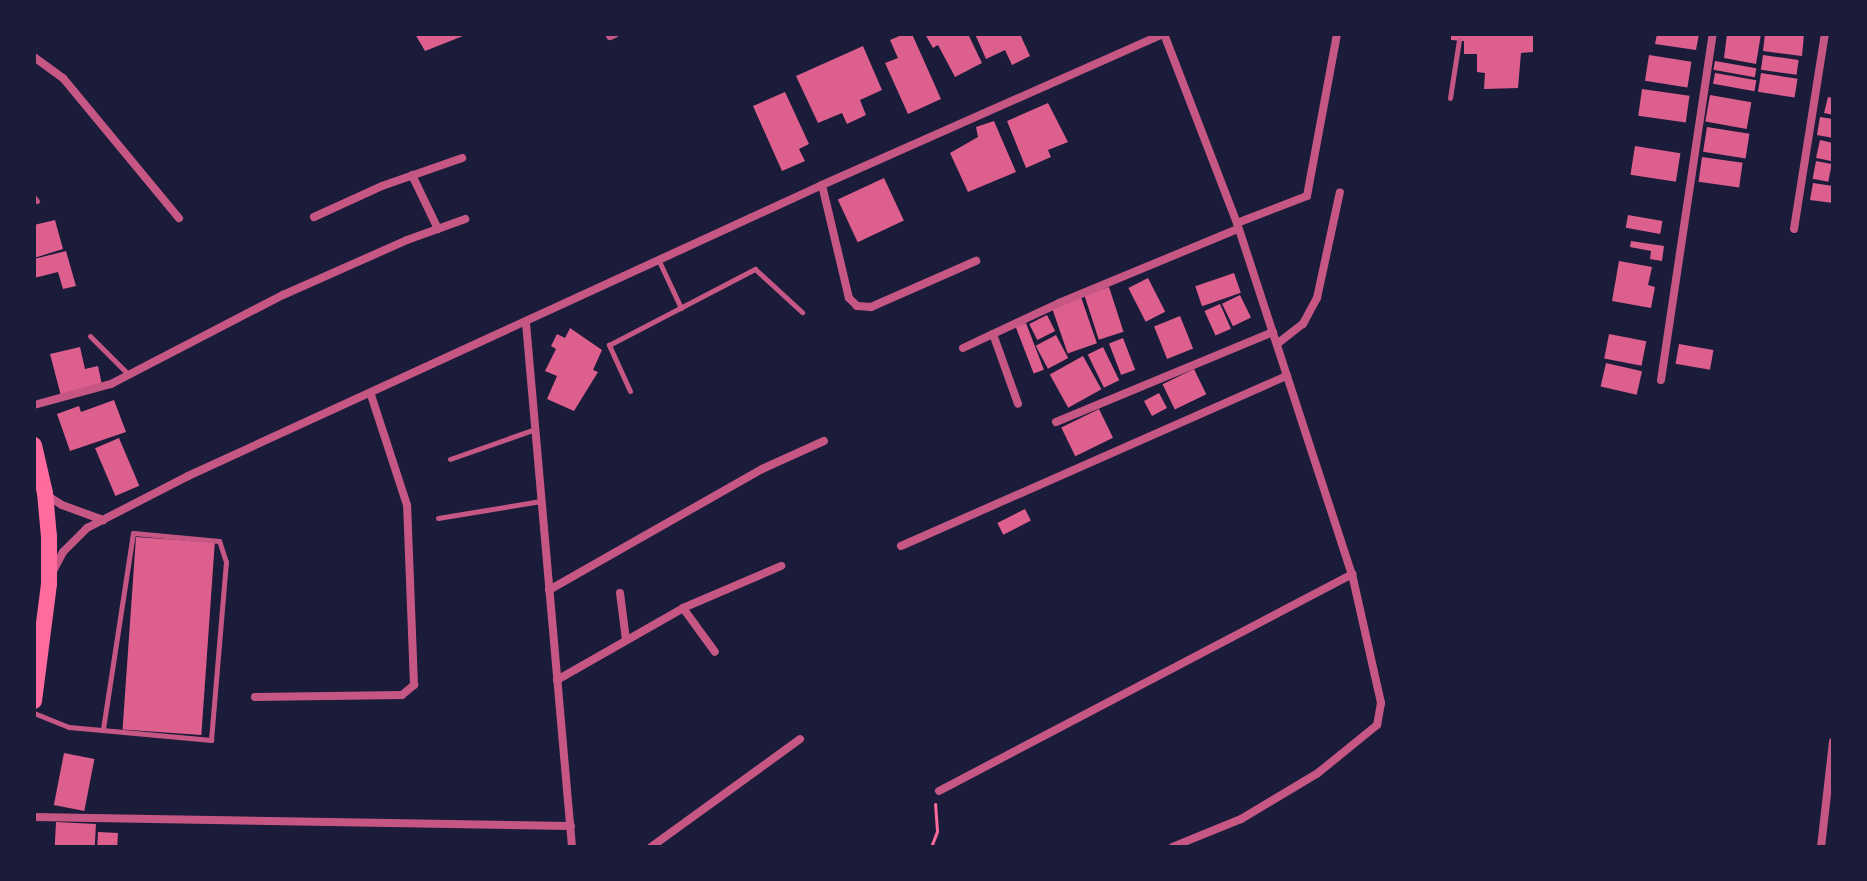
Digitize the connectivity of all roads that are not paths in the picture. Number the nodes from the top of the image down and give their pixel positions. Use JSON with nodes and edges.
{"nodes":[{"id":1,"x":1163,"y":34,"type":"edge"},
{"id":2,"x":1337,"y":34,"type":"edge"},
{"id":3,"x":1713,"y":34,"type":"edge"},
{"id":4,"x":1825,"y":34,"type":"edge"},
{"id":5,"x":1459,"y":40,"type":"dead end"},
{"id":6,"x":34,"y":57,"type":"edge"},
{"id":7,"x":1450,"y":98,"type":"dead end"},
{"id":8,"x":462,"y":158,"type":"dead end"},
{"id":9,"x":412,"y":175,"type":"junction"},
{"id":10,"x":822,"y":185,"type":"junction"},
{"id":11,"x":1340,"y":192,"type":"dead end"},
{"id":12,"x":314,"y":217,"type":"dead end"},
{"id":13,"x":179,"y":218,"type":"dead end"},
{"id":14,"x":465,"y":219,"type":"dead end"},
{"id":15,"x":1238,"y":226,"type":"junction"},
{"id":16,"x":438,"y":229,"type":"junction"},
{"id":17,"x":1794,"y":229,"type":"dead end"},
{"id":18,"x":659,"y":261,"type":"junction"},
{"id":19,"x":976,"y":261,"type":"dead end"},
{"id":20,"x":681,"y":308,"type":"junction"},
{"id":21,"x":802,"y":312,"type":"dead end"},
{"id":22,"x":526,"y":323,"type":"junction"},
{"id":23,"x":1273,"y":332,"type":"junction"},
{"id":24,"x":993,"y":334,"type":"junction"},
{"id":25,"x":90,"y":336,"type":"dead end"},
{"id":26,"x":1277,"y":344,"type":"junction"},
{"id":27,"x":963,"y":348,"type":"dead end"},
{"id":28,"x":129,"y":375,"type":"junction"},
{"id":29,"x":1287,"y":376,"type":"junction"},
{"id":30,"x":1661,"y":380,"type":"dead end"},
{"id":31,"x":630,"y":391,"type":"dead end"},
{"id":32,"x":371,"y":395,"type":"junction"},
{"id":33,"x":1018,"y":404,"type":"dead end"},
{"id":34,"x":34,"y":405,"type":"edge"},
{"id":35,"x":1056,"y":422,"type":"dead end"},
{"id":36,"x":535,"y":429,"type":"junction"},
{"id":37,"x":824,"y":441,"type":"dead end"},
{"id":38,"x":34,"y":445,"type":"edge"},
{"id":39,"x":450,"y":459,"type":"dead end"},
{"id":40,"x":45,"y":493,"type":"junction"},
{"id":41,"x":541,"y":501,"type":"junction"},
{"id":42,"x":438,"y":518,"type":"dead end"},
{"id":43,"x":103,"y":520,"type":"junction"},
{"id":44,"x":901,"y":546,"type":"dead end"},
{"id":45,"x":781,"y":566,"type":"dead end"},
{"id":46,"x":1352,"y":574,"type":"junction"},
{"id":47,"x":49,"y":584,"type":"junction"},
{"id":48,"x":549,"y":590,"type":"junction"},
{"id":49,"x":620,"y":593,"type":"dead end"},
{"id":50,"x":683,"y":608,"type":"junction"},
{"id":51,"x":626,"y":640,"type":"junction"},
{"id":52,"x":715,"y":652,"type":"dead end"},
{"id":53,"x":557,"y":680,"type":"junction"},
{"id":54,"x":255,"y":697,"type":"dead end"},
{"id":55,"x":34,"y":701,"type":"edge"},
{"id":56,"x":34,"y":713,"type":"edge"},
{"id":57,"x":103,"y":730,"type":"junction"},
{"id":58,"x":800,"y":739,"type":"dead end"},
{"id":59,"x":1833,"y":742,"type":"edge"},
{"id":60,"x":939,"y":791,"type":"road end"},
{"id":61,"x":34,"y":817,"type":"edge"},
{"id":62,"x":571,"y":826,"type":"junction"},
{"id":63,"x":1833,"y":840,"type":"edge"},
{"id":64,"x":1822,"y":844,"type":"edge"},
{"id":65,"x":572,"y":847,"type":"edge"},
{"id":66,"x":651,"y":847,"type":"edge"},
{"id":67,"x":1172,"y":847,"type":"edge"}],
"edges":[{"from":1,"to":10,"type":"street"},
{"from":1,"to":15,"type":"street"},
{"from":2,"to":15,"type":"street"},
{"from":3,"to":30,"type":"street"},
{"from":4,"to":17,"type":"street"},
{"from":5,"to":7,"type":"lane"},
{"from":6,"to":13,"type":"street"},
{"from":8,"to":9,"type":"street"},
{"from":9,"to":12,"type":"street"},
{"from":9,"to":16,"type":"street"},
{"from":10,"to":18,"type":"street"},
{"from":10,"to":19,"type":"street"},
{"from":11,"to":26,"type":"street"},
{"from":14,"to":16,"type":"street"},
{"from":15,"to":23,"type":"street"},
{"from":15,"to":24,"type":"street"},
{"from":16,"to":28,"type":"street"},
{"from":18,"to":20,"type":"lane"},
{"from":18,"to":22,"type":"street"},
{"from":20,"to":21,"type":"lane"},
{"from":20,"to":31,"type":"lane"},
{"from":22,"to":32,"type":"street"},
{"from":22,"to":36,"type":"street"},
{"from":23,"to":26,"type":"street"},
{"from":23,"to":35,"type":"street"},
{"from":24,"to":27,"type":"street"},
{"from":24,"to":33,"type":"street"},
{"from":25,"to":28,"type":"lane"},
{"from":26,"to":29,"type":"street"},
{"from":28,"to":34,"type":"street"},
{"from":29,"to":44,"type":"street"},
{"from":29,"to":46,"type":"street"},
{"from":32,"to":43,"type":"street"},
{"from":32,"to":54,"type":"street"},
{"from":36,"to":39,"type":"lane"},
{"from":36,"to":41,"type":"street"},
{"from":37,"to":48,"type":"street"},
{"from":38,"to":40,"type":"main road"},
{"from":40,"to":43,"type":"street"},
{"from":40,"to":47,"type":"main road"},
{"from":41,"to":42,"type":"lane"},
{"from":41,"to":48,"type":"street"},
{"from":43,"to":47,"type":"street"},
{"from":45,"to":50,"type":"street"},
{"from":46,"to":60,"type":"street"},
{"from":46,"to":67,"type":"street"},
{"from":47,"to":55,"type":"main road"},
{"from":48,"to":53,"type":"street"},
{"from":49,"to":51,"type":"street"},
{"from":50,"to":51,"type":"street"},
{"from":50,"to":52,"type":"street"},
{"from":51,"to":53,"type":"street"},
{"from":53,"to":62,"type":"street"},
{"from":56,"to":57,"type":"lane"},
{"from":57,"to":57,"type":"lane"},
{"from":58,"to":66,"type":"street"},
{"from":59,"to":64,"type":"street"},
{"from":61,"to":62,"type":"street"},
{"from":62,"to":65,"type":"street"},
{"from":63,"to":64,"type":"street"}]}
